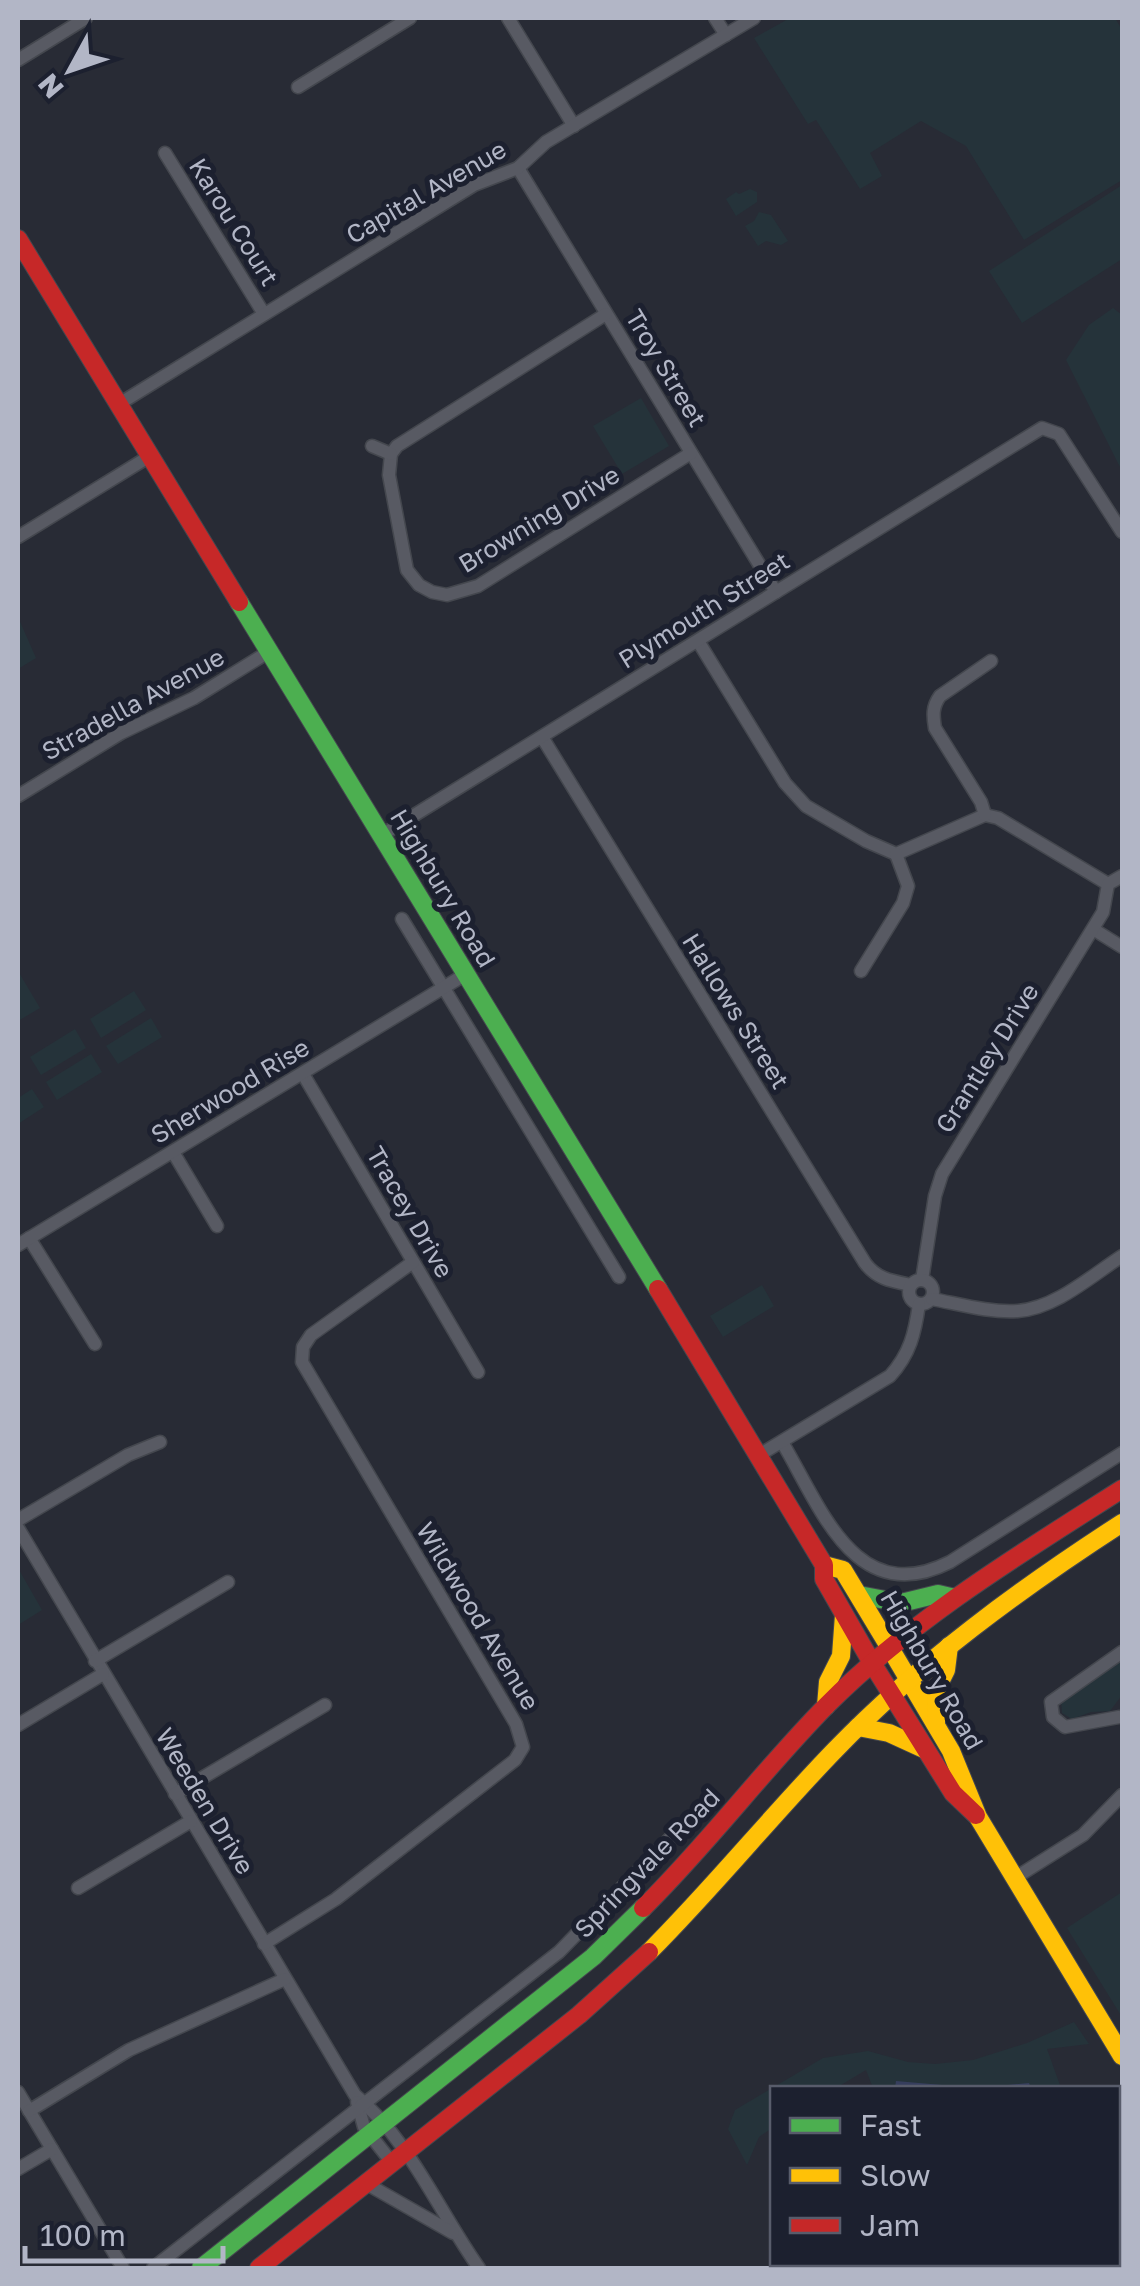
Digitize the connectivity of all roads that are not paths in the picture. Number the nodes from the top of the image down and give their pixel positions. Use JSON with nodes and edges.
{"nodes":[{"id":1,"x":86,"y":18,"type":"edge"},
{"id":2,"x":410,"y":18,"type":"edge"},
{"id":3,"x":508,"y":18,"type":"edge"},
{"id":4,"x":716,"y":18,"type":"edge"},
{"id":5,"x":754,"y":18,"type":"edge"},
{"id":6,"x":726,"y":35,"type":"junction"},
{"id":7,"x":18,"y":60,"type":"edge"},
{"id":8,"x":298,"y":87,"type":"dead end"},
{"id":9,"x":574,"y":126,"type":"junction"},
{"id":10,"x":165,"y":153,"type":"dead end"},
{"id":11,"x":518,"y":168,"type":"junction"},
{"id":12,"x":18,"y":239,"type":"edge"},
{"id":13,"x":264,"y":314,"type":"junction"},
{"id":14,"x":606,"y":314,"type":"junction"},
{"id":15,"x":119,"y":404,"type":"junction"},
{"id":16,"x":372,"y":446,"type":"dead end"},
{"id":17,"x":691,"y":453,"type":"junction"},
{"id":18,"x":391,"y":454,"type":"junction"},
{"id":19,"x":150,"y":456,"type":"junction"},
{"id":20,"x":1122,"y":532,"type":"edge"},
{"id":21,"x":18,"y":537,"type":"edge"},
{"id":22,"x":776,"y":592,"type":"junction"},
{"id":23,"x":698,"y":642,"type":"junction"},
{"id":24,"x":270,"y":651,"type":"junction"},
{"id":25,"x":990,"y":661,"type":"dead end"},
{"id":26,"x":542,"y":737,"type":"junction"},
{"id":27,"x":18,"y":796,"type":"edge"},
{"id":28,"x":984,"y":814,"type":"junction"},
{"id":29,"x":382,"y":836,"type":"junction"},
{"id":30,"x":896,"y":854,"type":"junction"},
{"id":31,"x":1122,"y":876,"type":"edge"},
{"id":32,"x":1108,"y":884,"type":"junction"},
{"id":33,"x":402,"y":919,"type":"dead end"},
{"id":34,"x":1093,"y":930,"type":"junction"},
{"id":35,"x":1122,"y":947,"type":"edge"},
{"id":36,"x":860,"y":971,"type":"dead end"},
{"id":37,"x":466,"y":974,"type":"junction"},
{"id":38,"x":443,"y":987,"type":"junction"},
{"id":39,"x":303,"y":1074,"type":"junction"},
{"id":40,"x":173,"y":1152,"type":"junction"},
{"id":41,"x":218,"y":1226,"type":"dead end"},
{"id":42,"x":24,"y":1241,"type":"edge"},
{"id":43,"x":1122,"y":1256,"type":"edge"},
{"id":44,"x":413,"y":1262,"type":"junction"},
{"id":45,"x":618,"y":1277,"type":"dead end"},
{"id":46,"x":916,"y":1283,"type":"junction"},
{"id":47,"x":925,"y":1302,"type":"junction"},
{"id":48,"x":95,"y":1344,"type":"dead end"},
{"id":49,"x":478,"y":1372,"type":"dead end"},
{"id":50,"x":160,"y":1442,"type":"dead end"},
{"id":51,"x":782,"y":1442,"type":"junction"},
{"id":52,"x":1122,"y":1453,"type":"edge"},
{"id":53,"x":759,"y":1455,"type":"junction"},
{"id":54,"x":1122,"y":1489,"type":"edge"},
{"id":55,"x":18,"y":1520,"type":"edge"},
{"id":56,"x":1122,"y":1523,"type":"edge"},
{"id":57,"x":18,"y":1528,"type":"edge"},
{"id":58,"x":824,"y":1565,"type":"junction"},
{"id":59,"x":228,"y":1582,"type":"dead end"},
{"id":60,"x":859,"y":1595,"type":"junction"},
{"id":61,"x":955,"y":1598,"type":"junction"},
{"id":62,"x":844,"y":1615,"type":"junction"},
{"id":63,"x":949,"y":1646,"type":"junction"},
{"id":64,"x":890,"y":1648,"type":"junction"},
{"id":65,"x":1122,"y":1652,"type":"edge"},
{"id":66,"x":872,"y":1663,"type":"junction"},
{"id":67,"x":99,"y":1667,"type":"junction"},
{"id":68,"x":910,"y":1680,"type":"junction"},
{"id":69,"x":892,"y":1696,"type":"junction"},
{"id":70,"x":324,"y":1705,"type":"dead end"},
{"id":71,"x":826,"y":1706,"type":"junction"},
{"id":72,"x":1121,"y":1717,"type":"edge"},
{"id":73,"x":936,"y":1724,"type":"junction"},
{"id":74,"x":18,"y":1725,"type":"edge"},
{"id":75,"x":858,"y":1728,"type":"junction"},
{"id":76,"x":926,"y":1750,"type":"junction"},
{"id":77,"x":175,"y":1794,"type":"junction"},
{"id":78,"x":1122,"y":1795,"type":"edge"},
{"id":79,"x":978,"y":1817,"type":"junction"},
{"id":80,"x":191,"y":1821,"type":"junction"},
{"id":81,"x":679,"y":1829,"type":"dead end"},
{"id":82,"x":1015,"y":1878,"type":"junction"},
{"id":83,"x":78,"y":1888,"type":"dead end"},
{"id":84,"x":264,"y":1944,"type":"junction"},
{"id":85,"x":285,"y":1979,"type":"junction"},
{"id":86,"x":1122,"y":2056,"type":"edge"},
{"id":87,"x":18,"y":2092,"type":"edge"},
{"id":88,"x":359,"y":2102,"type":"junction"},
{"id":89,"x":29,"y":2111,"type":"junction"},
{"id":90,"x":377,"y":2130,"type":"junction"},
{"id":91,"x":52,"y":2149,"type":"junction"},
{"id":92,"x":399,"y":2159,"type":"junction"},
{"id":93,"x":18,"y":2169,"type":"edge"},
{"id":94,"x":366,"y":2184,"type":"junction"},
{"id":95,"x":454,"y":2233,"type":"junction"},
{"id":96,"x":122,"y":2268,"type":"edge"},
{"id":97,"x":153,"y":2268,"type":"edge"},
{"id":98,"x":200,"y":2268,"type":"edge"},
{"id":99,"x":259,"y":2268,"type":"edge"},
{"id":100,"x":479,"y":2268,"type":"edge"}],
"edges":[{"from":1,"to":7,"type":"street"},
{"from":2,"to":8,"type":"street"},
{"from":3,"to":9,"type":"street"},
{"from":4,"to":6,"type":"street"},
{"from":5,"to":6,"type":"street","name":"Capital Avenue"},
{"from":6,"to":9,"type":"street","name":"Capital Avenue"},
{"from":9,"to":11,"type":"street","name":"Capital Avenue"},
{"from":10,"to":13,"type":"street","name":"Karou Court"},
{"from":11,"to":13,"type":"street","name":"Capital Avenue"},
{"from":11,"to":14,"type":"street","name":"Troy Street"},
{"from":12,"to":15,"type":"main road","name":"Highbury Road"},
{"from":13,"to":15,"type":"street","name":"Capital Avenue"},
{"from":14,"to":17,"type":"street","name":"Troy Street"},
{"from":14,"to":18,"type":"street"},
{"from":15,"to":19,"type":"main road","name":"Highbury Road"},
{"from":16,"to":18,"type":"street"},
{"from":17,"to":18,"type":"street","name":"Browning Drive"},
{"from":17,"to":22,"type":"street","name":"Troy Street"},
{"from":19,"to":21,"type":"street"},
{"from":19,"to":24,"type":"main road","name":"Highbury Road"},
{"from":20,"to":22,"type":"street","name":"Plymouth Street"},
{"from":22,"to":23,"type":"street","name":"Plymouth Street"},
{"from":23,"to":26,"type":"street","name":"Plymouth Street"},
{"from":23,"to":30,"type":"street"},
{"from":24,"to":27,"type":"street","name":"Stradella Avenue"},
{"from":24,"to":29,"type":"main road","name":"Highbury Road"},
{"from":25,"to":28,"type":"street"},
{"from":26,"to":29,"type":"street","name":"Plymouth Street"},
{"from":26,"to":46,"type":"street","name":"Hallows Street"},
{"from":28,"to":30,"type":"street"},
{"from":28,"to":32,"type":"street"},
{"from":29,"to":37,"type":"main road","name":"Highbury Road"},
{"from":30,"to":36,"type":"street"},
{"from":31,"to":32,"type":"street"},
{"from":32,"to":34,"type":"street","name":"Grantley Drive"},
{"from":33,"to":38,"type":"street"},
{"from":34,"to":35,"type":"street"},
{"from":34,"to":46,"type":"street","name":"Grantley Drive"},
{"from":37,"to":38,"type":"street","name":"Sherwood Rise"},
{"from":37,"to":53,"type":"main road","name":"Highbury Road"},
{"from":38,"to":39,"type":"street","name":"Sherwood Rise"},
{"from":38,"to":45,"type":"street"},
{"from":39,"to":40,"type":"street","name":"Sherwood Rise"},
{"from":39,"to":44,"type":"street","name":"Tracey Drive"},
{"from":40,"to":41,"type":"street"},
{"from":40,"to":42,"type":"street","name":"Sherwood Rise"},
{"from":42,"to":48,"type":"street"},
{"from":43,"to":47,"type":"street"},
{"from":44,"to":49,"type":"street","name":"Tracey Drive"},
{"from":44,"to":84,"type":"street","name":"Wildwood Avenue"},
{"from":46,"to":47,"type":"street"},
{"from":47,"to":51,"type":"street"},
{"from":50,"to":55,"type":"street"},
{"from":51,"to":52,"type":"street","name":"Highbury Road"},
{"from":51,"to":53,"type":"street"},
{"from":53,"to":58,"type":"main road","name":"Highbury Road"},
{"from":54,"to":61,"type":"main road","name":"Springvale Road"},
{"from":56,"to":63,"type":"main road"},
{"from":57,"to":67,"type":"street","name":"Weeden Drive"},
{"from":58,"to":60,"type":"main road","name":"Highbury Road"},
{"from":58,"to":62,"type":"main road","name":"Highbury Road"},
{"from":59,"to":67,"type":"street"},
{"from":60,"to":61,"type":"main road"},
{"from":60,"to":64,"type":"main road","name":"Highbury Road"},
{"from":61,"to":64,"type":"main road","name":"Springvale Road"},
{"from":62,"to":66,"type":"main road","name":"Highbury Road"},
{"from":62,"to":71,"type":"main road"},
{"from":63,"to":68,"type":"main road"},
{"from":63,"to":73,"type":"main road"},
{"from":64,"to":66,"type":"main road","name":"Springvale Road"},
{"from":64,"to":68,"type":"main road","name":"Highbury Road"},
{"from":65,"to":72,"type":"street"},
{"from":66,"to":69,"type":"main road","name":"Highbury Road"},
{"from":66,"to":71,"type":"main road","name":"Springvale Road"},
{"from":67,"to":74,"type":"street"},
{"from":67,"to":77,"type":"street","name":"Weeden Drive"},
{"from":68,"to":69,"type":"main road"},
{"from":68,"to":73,"type":"main road","name":"Highbury Road"},
{"from":69,"to":75,"type":"main road"},
{"from":69,"to":76,"type":"main road","name":"Highbury Road"},
{"from":70,"to":77,"type":"street"},
{"from":71,"to":90,"type":"main road","name":"Springvale Road"},
{"from":73,"to":79,"type":"main road","name":"Highbury Road"},
{"from":75,"to":76,"type":"main road"},
{"from":75,"to":92,"type":"main road"},
{"from":76,"to":79,"type":"main road","name":"Highbury Road"},
{"from":77,"to":80,"type":"street","name":"Weeden Drive"},
{"from":78,"to":82,"type":"street"},
{"from":79,"to":82,"type":"main road","name":"Highbury Road"},
{"from":80,"to":83,"type":"street"},
{"from":80,"to":84,"type":"street","name":"Weeden Drive"},
{"from":81,"to":88,"type":"street","name":"Springvale Road"},
{"from":82,"to":86,"type":"main road","name":"Highbury Road"},
{"from":84,"to":85,"type":"street","name":"Weeden Drive"},
{"from":85,"to":88,"type":"street","name":"Weeden Drive"},
{"from":85,"to":89,"type":"street"},
{"from":87,"to":89,"type":"street"},
{"from":88,"to":90,"type":"street","name":"Weeden Drive"},
{"from":88,"to":97,"type":"street","name":"Springvale Road"},
{"from":89,"to":91,"type":"street"},
{"from":90,"to":92,"type":"street","name":"Weeden Drive"},
{"from":90,"to":98,"type":"main road","name":"Springvale Road"},
{"from":91,"to":93,"type":"street"},
{"from":91,"to":96,"type":"street"},
{"from":92,"to":94,"type":"main road"},
{"from":92,"to":95,"type":"street","name":"Weeden Drive"},
{"from":94,"to":95,"type":"street"},
{"from":94,"to":99,"type":"main road"},
{"from":95,"to":100,"type":"street","name":"Weeden Drive"}]}
